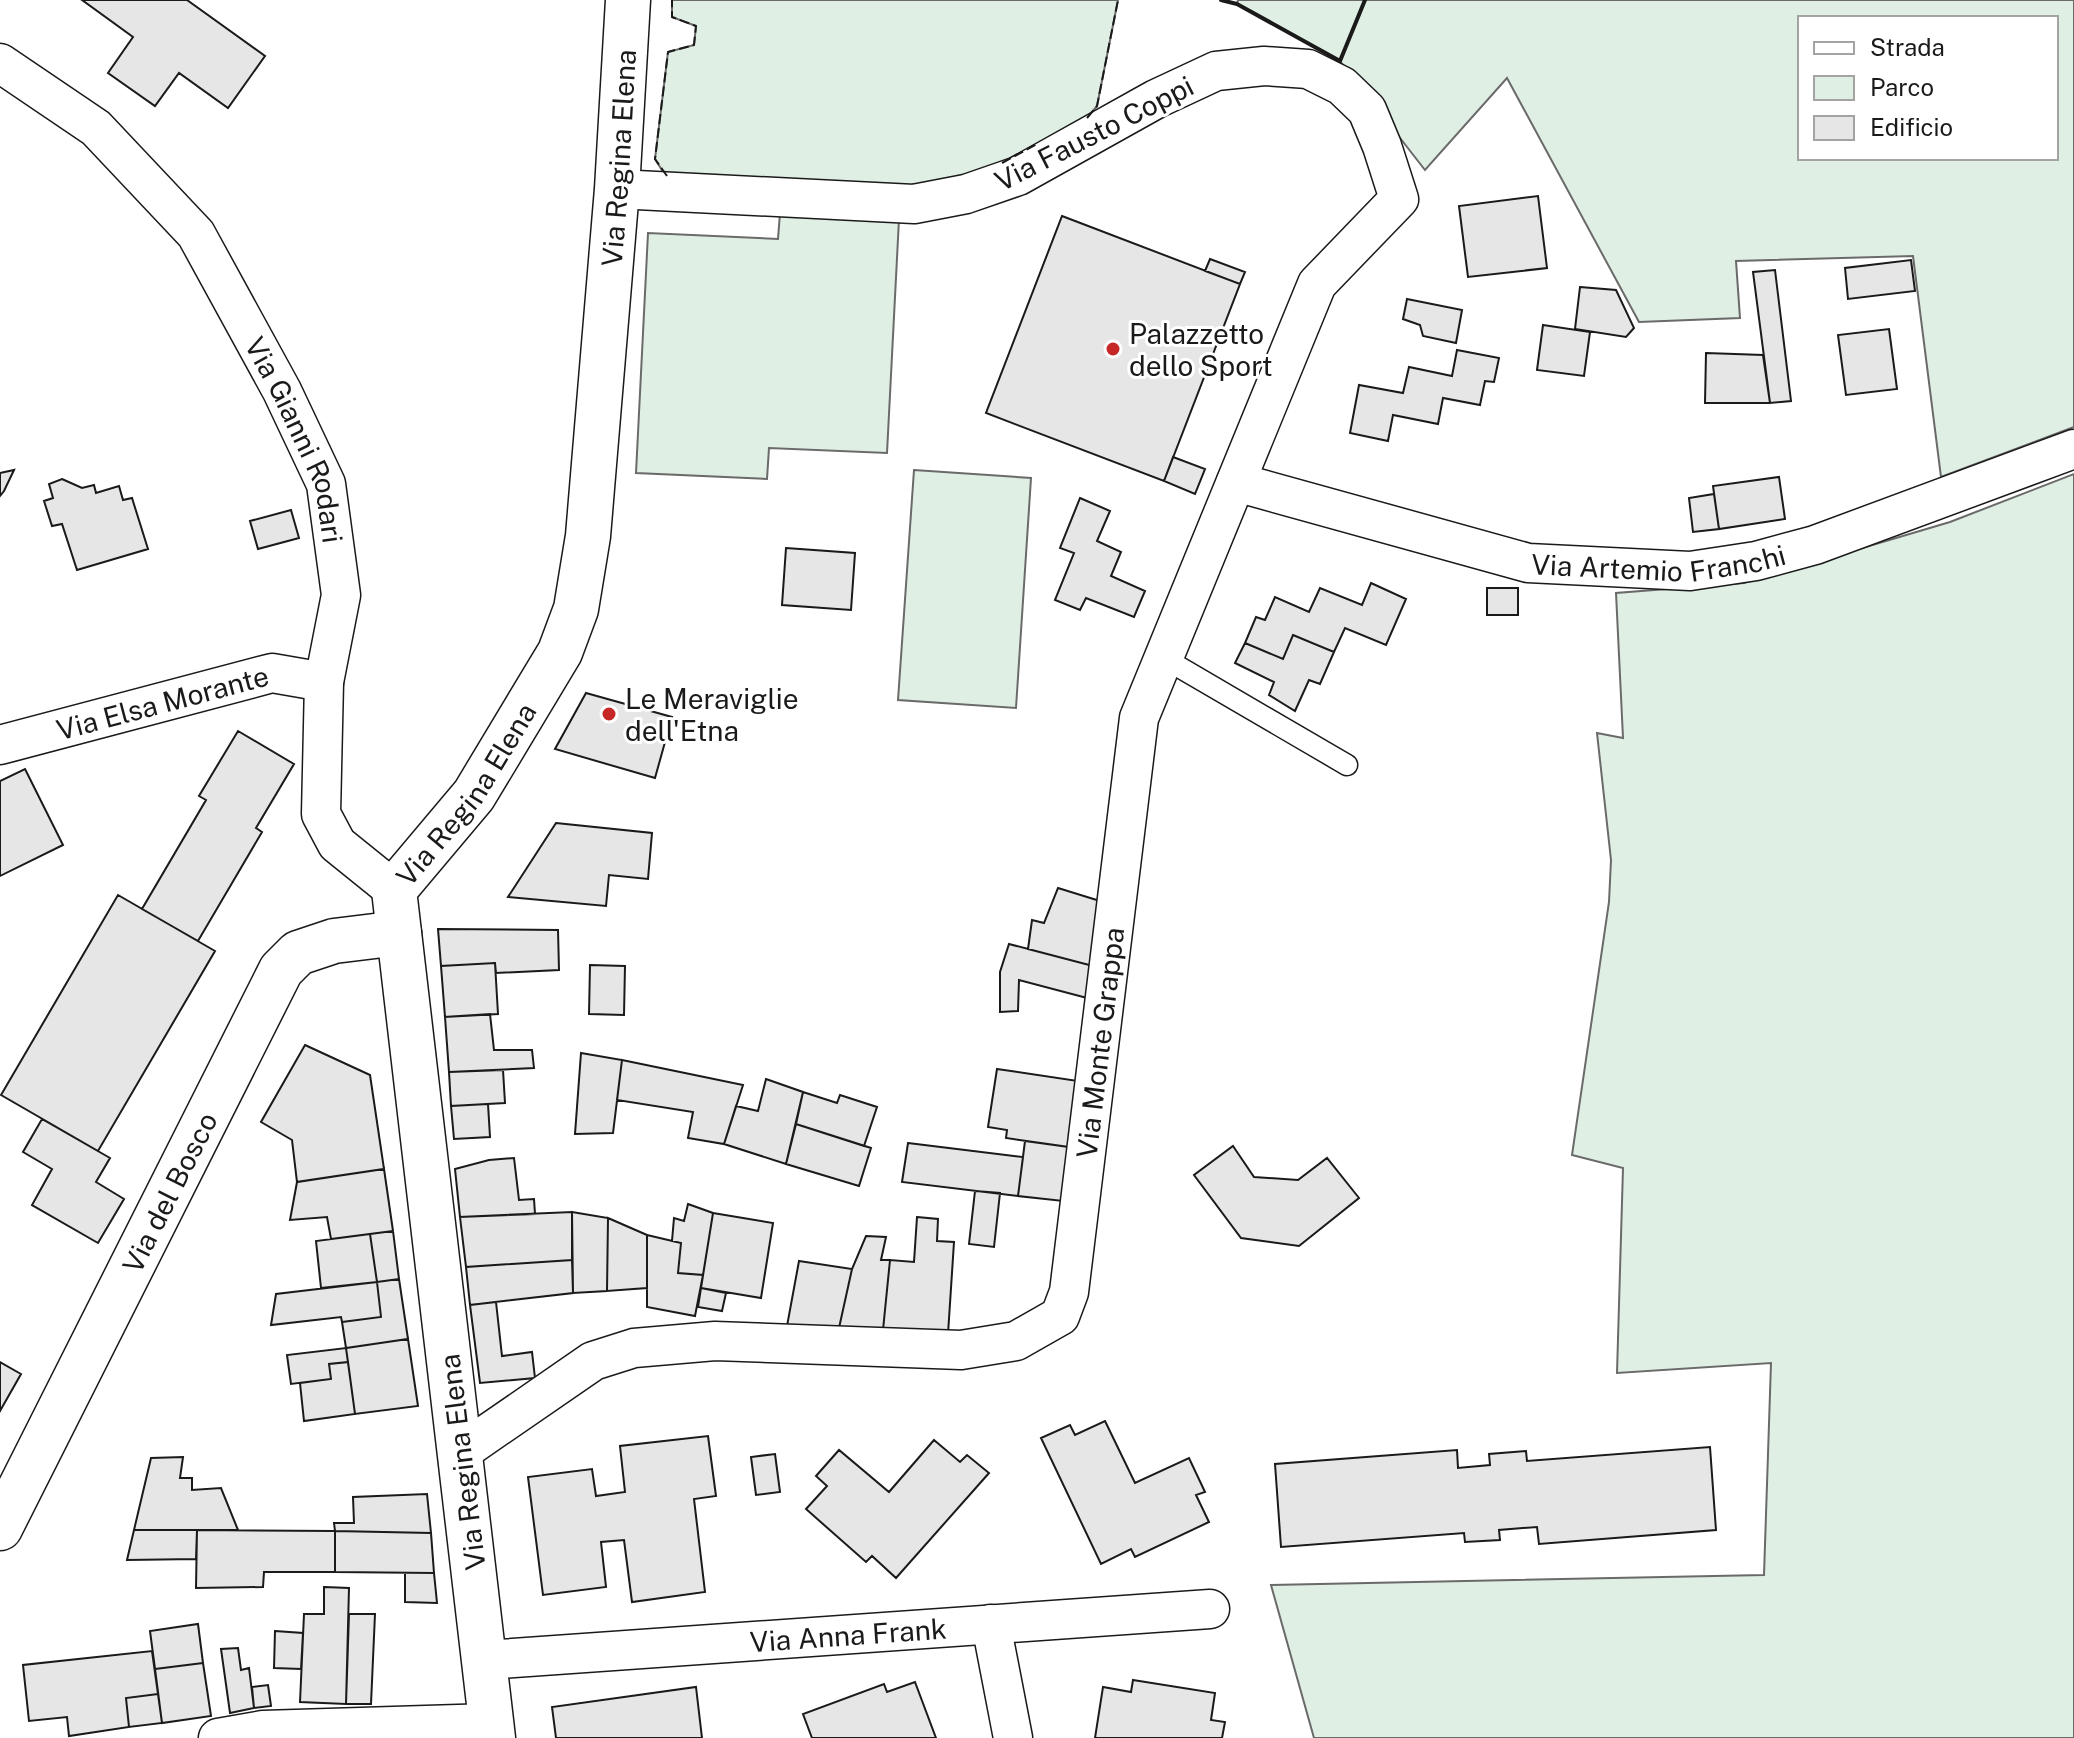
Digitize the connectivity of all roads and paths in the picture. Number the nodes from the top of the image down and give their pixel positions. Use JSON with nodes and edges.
{"nodes":[{"id":1,"x":628,"y":0,"type":"edge"},
{"id":2,"x":0,"y":63,"type":"edge"},
{"id":3,"x":617,"y":189,"type":"junction"},
{"id":4,"x":1399,"y":199,"type":"joint"},
{"id":5,"x":2074,"y":449,"type":"edge"},
{"id":6,"x":1236,"y":482,"type":"junction"},
{"id":7,"x":1162,"y":657,"type":"junction"},
{"id":8,"x":324,"y":682,"type":"junction"},
{"id":9,"x":0,"y":745,"type":"edge"},
{"id":10,"x":1347,"y":765,"type":"dead end"},
{"id":11,"x":394,"y":890,"type":"junction"},
{"id":12,"x":399,"y":933,"type":"junction"},
{"id":13,"x":461,"y":1452,"type":"junction"},
{"id":14,"x":0,"y":1528,"type":"edge"},
{"id":15,"x":1210,"y":1609,"type":"dead end"},
{"id":16,"x":991,"y":1624,"type":"junction"},
{"id":17,"x":485,"y":1660,"type":"junction"},
{"id":18,"x":492,"y":1731,"type":"edge"},
{"id":19,"x":218,"y":1738,"type":"edge"},
{"id":20,"x":1013,"y":1738,"type":"edge"}],
"edges":[{"from":1,"to":3,"type":"street","name":"Via Regina Elena"},
{"from":2,"to":8,"type":"street","name":"Via Gianni Rodari"},
{"from":3,"to":4,"type":"street","name":"Via Fausto Coppi"},
{"from":3,"to":11,"type":"street","name":"Via Regina Elena"},
{"from":4,"to":6,"type":"street","name":"Via Monte Grappa"},
{"from":5,"to":6,"type":"street","name":"Via Artemio Franchi"},
{"from":6,"to":7,"type":"street","name":"Via Monte Grappa"},
{"from":7,"to":10,"type":"lane"},
{"from":7,"to":13,"type":"street","name":"Via Monte Grappa"},
{"from":8,"to":9,"type":"street","name":"Via Elsa Morante"},
{"from":8,"to":11,"type":"street","name":"Via Gianni Rodari"},
{"from":11,"to":12,"type":"street","name":"Via Regina Elena"},
{"from":12,"to":13,"type":"street","name":"Via Regina Elena"},
{"from":12,"to":14,"type":"street","name":"Via del Bosco"},
{"from":13,"to":17,"type":"street","name":"Via Regina Elena"},
{"from":15,"to":16,"type":"street","name":"Via Anna Frank"},
{"from":16,"to":17,"type":"street","name":"Via Anna Frank"},
{"from":16,"to":20,"type":"street"},
{"from":17,"to":18,"type":"street","name":"Via Regina Elena"},
{"from":18,"to":19,"type":"street"}]}
